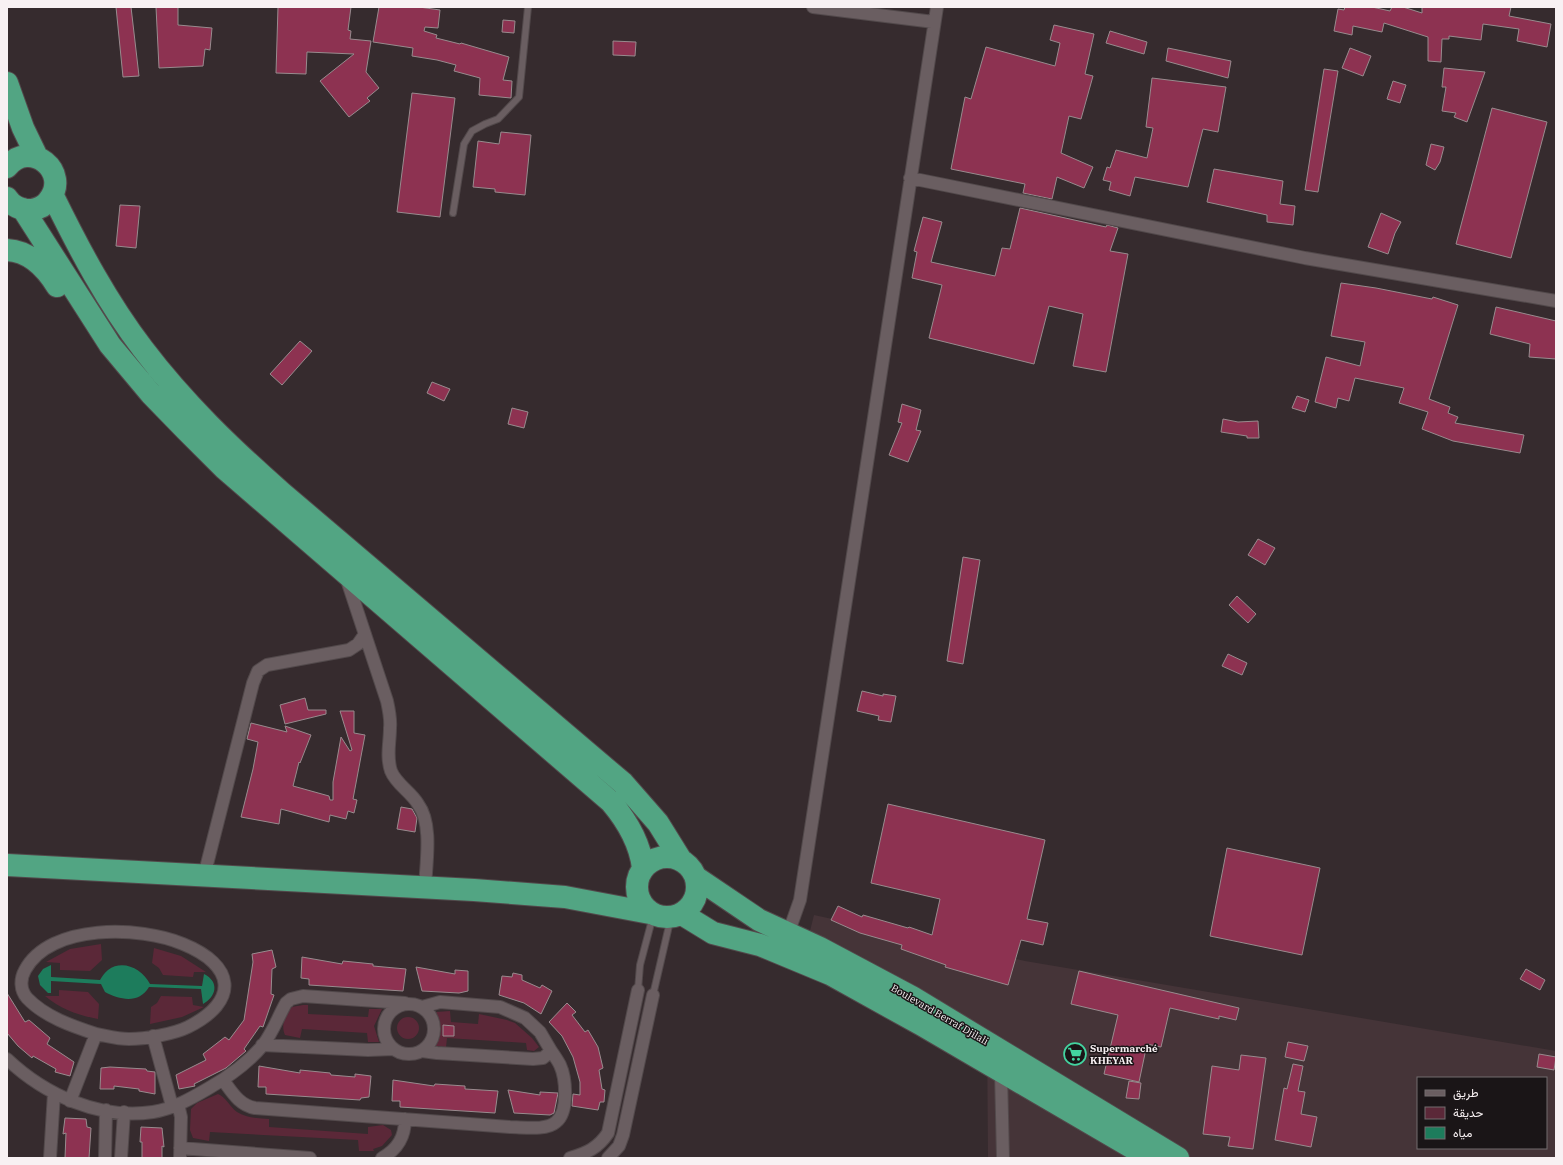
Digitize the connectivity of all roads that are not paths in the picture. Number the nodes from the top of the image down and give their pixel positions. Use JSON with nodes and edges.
{"nodes":[{"id":1,"x":528,"y":7,"type":"edge"},
{"id":2,"x":813,"y":7,"type":"edge"},
{"id":3,"x":937,"y":7,"type":"edge"},
{"id":4,"x":934,"y":22,"type":"junction"},
{"id":5,"x":7,"y":83,"type":"edge"},
{"id":6,"x":37,"y":157,"type":"junction"},
{"id":7,"x":7,"y":168,"type":"edge"},
{"id":8,"x":910,"y":178,"type":"junction"},
{"id":9,"x":53,"y":196,"type":"junction"},
{"id":10,"x":13,"y":207,"type":"edge"},
{"id":11,"x":454,"y":213,"type":"dead end"},
{"id":12,"x":7,"y":250,"type":"edge"},
{"id":13,"x":1556,"y":301,"type":"edge"},
{"id":14,"x":225,"y":469,"type":"junction"},
{"id":15,"x":344,"y":570,"type":"junction"},
{"id":16,"x":364,"y":634,"type":"junction"},
{"id":17,"x":681,"y":860,"type":"junction"},
{"id":18,"x":7,"y":866,"type":"edge"},
{"id":19,"x":643,"y":868,"type":"junction"},
{"id":20,"x":204,"y":876,"type":"junction"},
{"id":21,"x":697,"y":878,"type":"junction"},
{"id":22,"x":425,"y":888,"type":"junction"},
{"id":23,"x":664,"y":914,"type":"junction"},
{"id":24,"x":788,"y":934,"type":"junction"},
{"id":25,"x":638,"y":990,"type":"joint"},
{"id":26,"x":653,"y":995,"type":"joint"},
{"id":27,"x":405,"y":1004,"type":"junction"},
{"id":28,"x":422,"y":1007,"type":"junction"},
{"id":29,"x":96,"y":1034,"type":"junction"},
{"id":30,"x":153,"y":1036,"type":"junction"},
{"id":31,"x":262,"y":1045,"type":"junction"},
{"id":32,"x":394,"y":1049,"type":"junction"},
{"id":33,"x":550,"y":1049,"type":"junction"},
{"id":34,"x":422,"y":1051,"type":"junction"},
{"id":35,"x":7,"y":1060,"type":"edge"},
{"id":36,"x":1001,"y":1073,"type":"junction"},
{"id":37,"x":223,"y":1080,"type":"junction"},
{"id":38,"x":54,"y":1093,"type":"junction"},
{"id":39,"x":70,"y":1101,"type":"junction"},
{"id":40,"x":175,"y":1105,"type":"junction"},
{"id":41,"x":106,"y":1110,"type":"junction"},
{"id":42,"x":124,"y":1112,"type":"junction"},
{"id":43,"x":405,"y":1119,"type":"junction"},
{"id":44,"x":180,"y":1153,"type":"edge"},
{"id":45,"x":50,"y":1158,"type":"edge"},
{"id":46,"x":104,"y":1158,"type":"edge"},
{"id":47,"x":122,"y":1158,"type":"edge"},
{"id":48,"x":310,"y":1158,"type":"edge"},
{"id":49,"x":382,"y":1158,"type":"edge"},
{"id":50,"x":570,"y":1158,"type":"edge"},
{"id":51,"x":608,"y":1158,"type":"edge"},
{"id":52,"x":1003,"y":1158,"type":"edge"},
{"id":53,"x":1150,"y":1158,"type":"edge"},
{"id":54,"x":1178,"y":1158,"type":"edge"}],
"edges":[{"from":1,"to":11,"type":"lane"},
{"from":2,"to":4,"type":"street"},
{"from":3,"to":4,"type":"street"},
{"from":4,"to":8,"type":"street"},
{"from":5,"to":6,"type":"highway"},
{"from":6,"to":7,"type":"highway"},
{"from":6,"to":9,"type":"highway"},
{"from":8,"to":13,"type":"street"},
{"from":8,"to":24,"type":"street"},
{"from":9,"to":10,"type":"highway"},
{"from":9,"to":17,"type":"highway"},
{"from":10,"to":14,"type":"highway"},
{"from":12,"to":14,"type":"highway"},
{"from":14,"to":15,"type":"highway"},
{"from":15,"to":16,"type":"street"},
{"from":15,"to":19,"type":"highway"},
{"from":16,"to":20,"type":"street"},
{"from":16,"to":22,"type":"street"},
{"from":17,"to":19,"type":"highway"},
{"from":17,"to":21,"type":"highway"},
{"from":18,"to":20,"type":"highway"},
{"from":19,"to":23,"type":"highway"},
{"from":20,"to":22,"type":"highway"},
{"from":21,"to":23,"type":"highway"},
{"from":21,"to":24,"type":"highway","name":"Boulevard Berraf Djilali"},
{"from":22,"to":23,"type":"highway"},
{"from":23,"to":25,"type":"lane"},
{"from":23,"to":26,"type":"lane"},
{"from":23,"to":36,"type":"highway","name":"Boulevard Berraf Djilali"},
{"from":24,"to":54,"type":"highway","name":"Boulevard Berraf Djilali"},
{"from":25,"to":50,"type":"street"},
{"from":26,"to":51,"type":"street"},
{"from":27,"to":28,"type":"street"},
{"from":27,"to":31,"type":"street"},
{"from":27,"to":32,"type":"street"},
{"from":28,"to":33,"type":"street"},
{"from":28,"to":34,"type":"street"},
{"from":29,"to":30,"type":"street"},
{"from":29,"to":30,"type":"street"},
{"from":29,"to":39,"type":"street"},
{"from":30,"to":40,"type":"street"},
{"from":31,"to":32,"type":"street"},
{"from":31,"to":37,"type":"street"},
{"from":32,"to":34,"type":"street"},
{"from":33,"to":34,"type":"street"},
{"from":33,"to":43,"type":"street"},
{"from":35,"to":38,"type":"street"},
{"from":36,"to":52,"type":"street"},
{"from":36,"to":53,"type":"highway","name":"Boulevard Berraf Djilali"},
{"from":37,"to":40,"type":"street"},
{"from":37,"to":43,"type":"street"},
{"from":38,"to":39,"type":"street"},
{"from":38,"to":45,"type":"street"},
{"from":39,"to":41,"type":"street"},
{"from":40,"to":42,"type":"street"},
{"from":40,"to":44,"type":"street"},
{"from":41,"to":42,"type":"street"},
{"from":41,"to":46,"type":"street"},
{"from":42,"to":47,"type":"street"},
{"from":43,"to":49,"type":"street"},
{"from":44,"to":48,"type":"street"}]}
